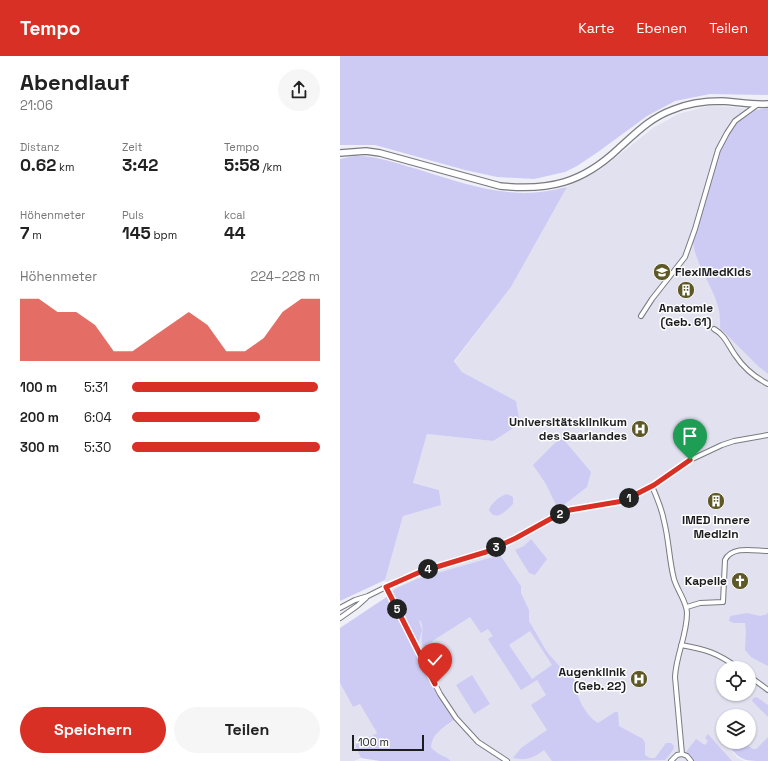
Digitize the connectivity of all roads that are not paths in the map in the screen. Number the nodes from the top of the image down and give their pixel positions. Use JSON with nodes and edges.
{"nodes":[{"id":1,"x":757,"y":104,"type":"junction"},
{"id":2,"x":768,"y":104,"type":"edge"},
{"id":3,"x":340,"y":153,"type":"edge"},
{"id":4,"x":641,"y":316,"type":"dead end"},
{"id":5,"x":714,"y":329,"type":"dead end"},
{"id":6,"x":768,"y":384,"type":"edge"},
{"id":7,"x":768,"y":436,"type":"edge"},
{"id":8,"x":652,"y":486,"type":"junction"},
{"id":9,"x":768,"y":551,"type":"edge"},
{"id":10,"x":386,"y":587,"type":"junction"},
{"id":11,"x":368,"y":596,"type":"junction"},
{"id":12,"x":687,"y":607,"type":"junction"},
{"id":13,"x":340,"y":608,"type":"edge"},
{"id":14,"x":340,"y":618,"type":"edge"},
{"id":15,"x":681,"y":645,"type":"junction"},
{"id":16,"x":728,"y":661,"type":"edge"},
{"id":17,"x":756,"y":681,"type":"edge"},
{"id":18,"x":768,"y":690,"type":"edge"},
{"id":19,"x":682,"y":754,"type":"junction"},
{"id":20,"x":507,"y":761,"type":"edge"},
{"id":21,"x":671,"y":761,"type":"edge"},
{"id":22,"x":691,"y":761,"type":"edge"}],
"edges":[{"from":1,"to":2,"type":"street"},
{"from":1,"to":3,"type":"street"},
{"from":1,"to":4,"type":"street"},
{"from":5,"to":6,"type":"street"},
{"from":7,"to":8,"type":"street"},
{"from":8,"to":10,"type":"street"},
{"from":8,"to":12,"type":"street"},
{"from":9,"to":12,"type":"street"},
{"from":10,"to":11,"type":"street"},
{"from":10,"to":20,"type":"street"},
{"from":11,"to":13,"type":"street"},
{"from":11,"to":14,"type":"street"},
{"from":12,"to":15,"type":"street"},
{"from":15,"to":16,"type":"street"},
{"from":15,"to":19,"type":"street"},
{"from":17,"to":18,"type":"street"},
{"from":19,"to":21,"type":"street"},
{"from":19,"to":22,"type":"street"}]}
